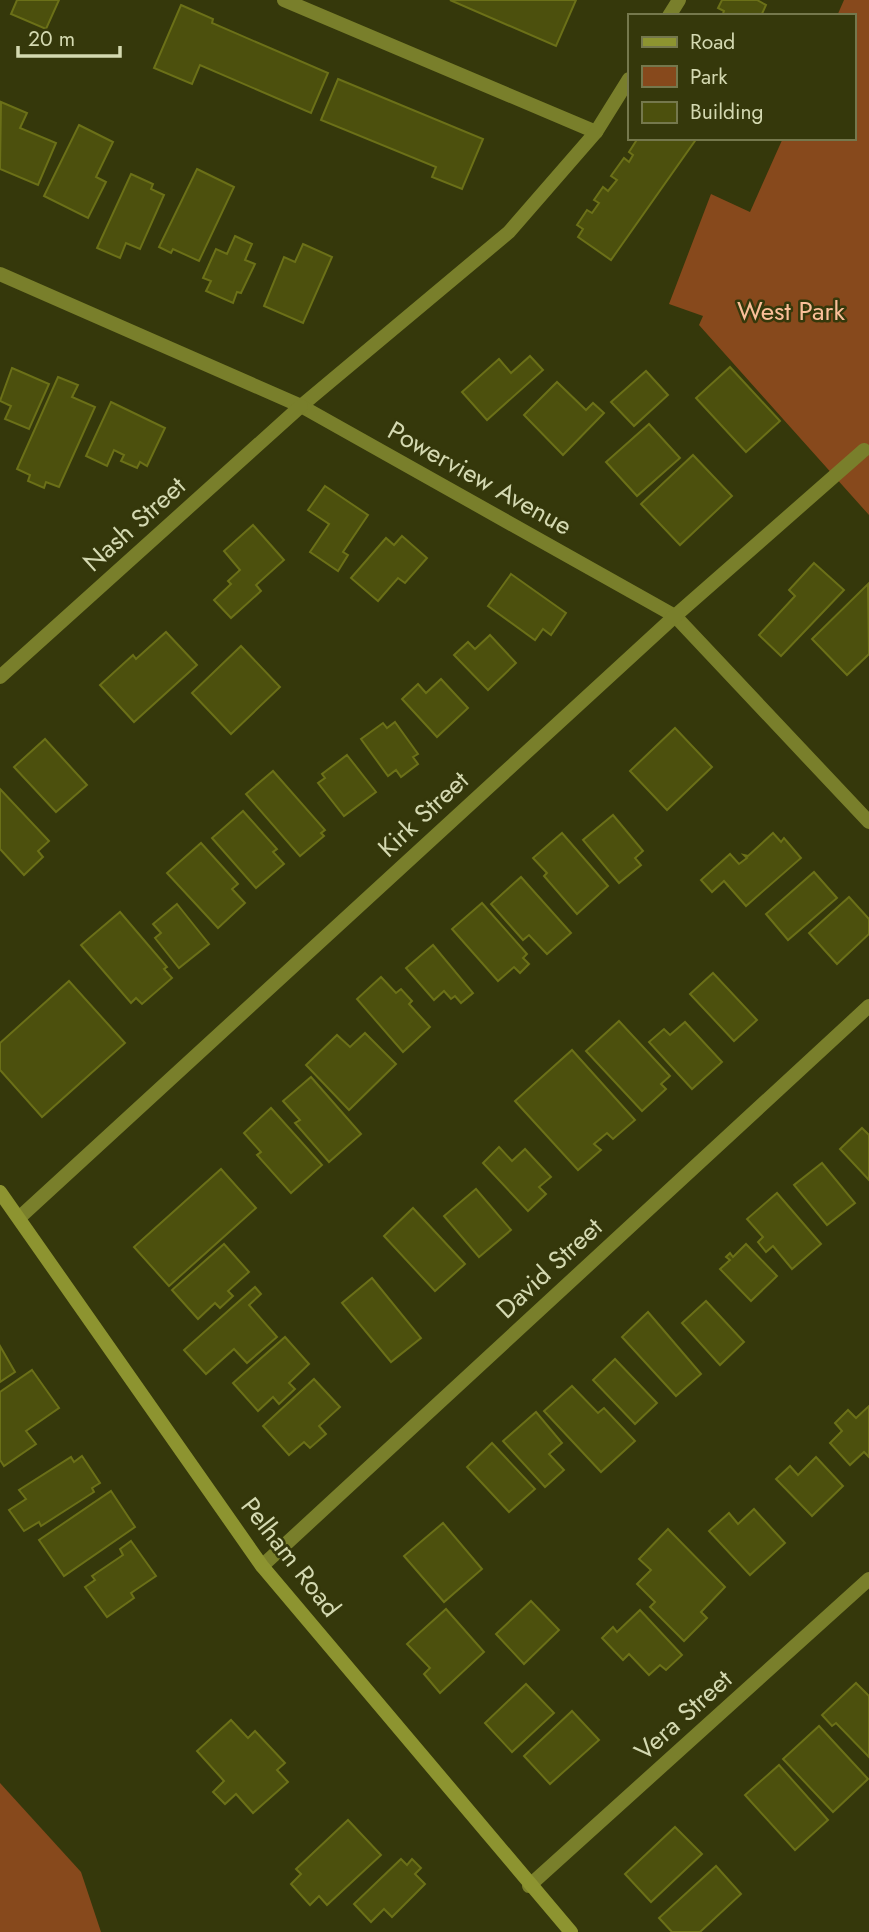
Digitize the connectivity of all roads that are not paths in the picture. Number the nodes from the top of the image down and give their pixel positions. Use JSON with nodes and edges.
{"nodes":[{"id":1,"x":284,"y":0,"type":"edge"},
{"id":2,"x":628,"y":81,"type":"edge"},
{"id":3,"x":596,"y":132,"type":"junction"},
{"id":4,"x":0,"y":274,"type":"edge"},
{"id":5,"x":301,"y":406,"type":"junction"},
{"id":6,"x":864,"y":450,"type":"dead end"},
{"id":7,"x":676,"y":616,"type":"junction"},
{"id":8,"x":0,"y":677,"type":"edge"},
{"id":9,"x":869,"y":822,"type":"edge"},
{"id":10,"x":869,"y":1006,"type":"edge"},
{"id":11,"x":0,"y":1192,"type":"edge"},
{"id":12,"x":20,"y":1217,"type":"junction"},
{"id":13,"x":262,"y":1566,"type":"junction"},
{"id":14,"x":869,"y":1579,"type":"edge"},
{"id":15,"x":529,"y":1886,"type":"junction"},
{"id":16,"x":571,"y":1932,"type":"edge"}],
"edges":[{"from":1,"to":3,"type":"street"},
{"from":2,"to":3,"type":"street","name":"Nash Street"},
{"from":3,"to":5,"type":"street","name":"Nash Street"},
{"from":4,"to":5,"type":"street","name":"Powerview Avenue"},
{"from":5,"to":7,"type":"street","name":"Powerview Avenue"},
{"from":5,"to":8,"type":"street","name":"Nash Street"},
{"from":6,"to":7,"type":"street","name":"Kirk Street"},
{"from":7,"to":9,"type":"street","name":"Powerview Avenue"},
{"from":7,"to":12,"type":"street","name":"Kirk Street"},
{"from":10,"to":13,"type":"street","name":"David Street"},
{"from":11,"to":12,"type":"main road","name":"Pelham Road"},
{"from":12,"to":13,"type":"main road","name":"Pelham Road"},
{"from":13,"to":15,"type":"main road","name":"Pelham Road"},
{"from":14,"to":15,"type":"street","name":"Vera Street"},
{"from":15,"to":16,"type":"main road","name":"Pelham Road"}]}
